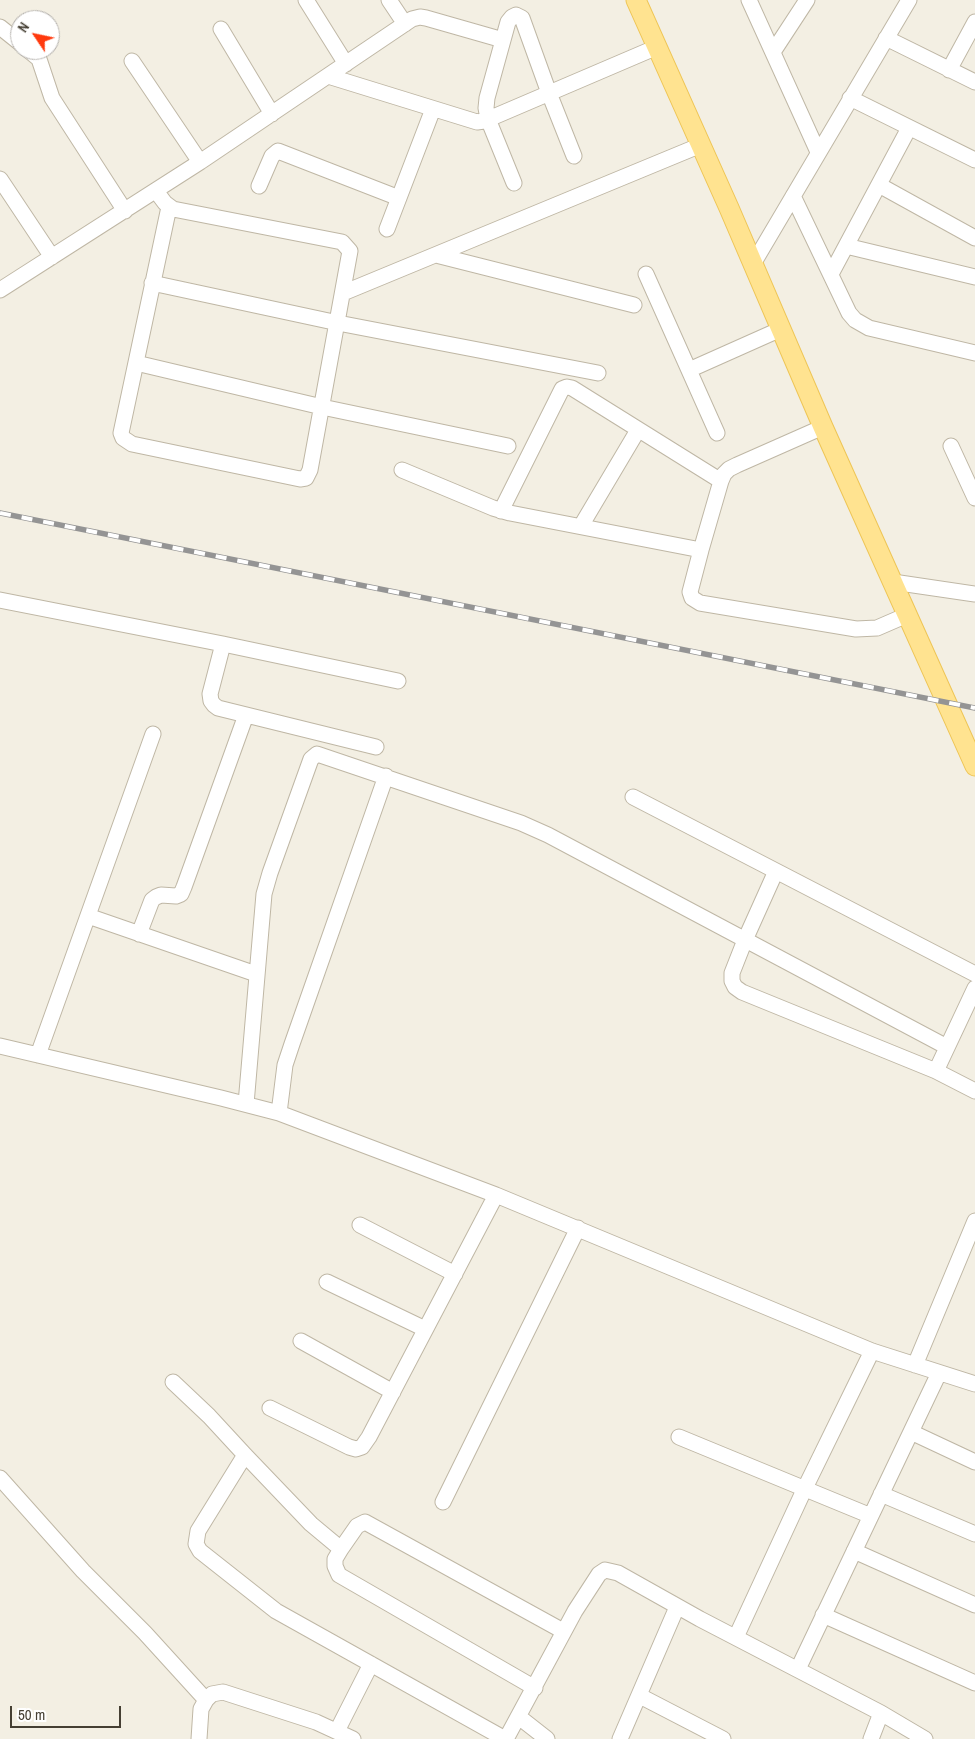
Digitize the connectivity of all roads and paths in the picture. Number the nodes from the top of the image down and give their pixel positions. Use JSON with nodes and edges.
{"nodes":[{"id":1,"x":306,"y":0,"type":"edge"},
{"id":2,"x":389,"y":0,"type":"edge"},
{"id":3,"x":636,"y":0,"type":"edge"},
{"id":4,"x":749,"y":0,"type":"edge"},
{"id":5,"x":807,"y":0,"type":"edge"},
{"id":6,"x":909,"y":0,"type":"edge"},
{"id":7,"x":975,"y":22,"type":"edge"},
{"id":8,"x":405,"y":24,"type":"junction"},
{"id":9,"x":221,"y":29,"type":"dead end"},
{"id":10,"x":886,"y":38,"type":"junction"},
{"id":11,"x":503,"y":40,"type":"junction"},
{"id":12,"x":657,"y":47,"type":"junction"},
{"id":13,"x":772,"y":52,"type":"junction"},
{"id":14,"x":39,"y":60,"type":"edge"},
{"id":15,"x":132,"y":61,"type":"dead end"},
{"id":16,"x":346,"y":64,"type":"junction"},
{"id":17,"x":950,"y":70,"type":"junction"},
{"id":18,"x":328,"y":76,"type":"junction"},
{"id":19,"x":975,"y":82,"type":"edge"},
{"id":20,"x":549,"y":93,"type":"junction"},
{"id":21,"x":850,"y":98,"type":"junction"},
{"id":22,"x":433,"y":109,"type":"junction"},
{"id":23,"x":272,"y":114,"type":"junction"},
{"id":24,"x":488,"y":119,"type":"junction"},
{"id":25,"x":909,"y":128,"type":"junction"},
{"id":26,"x":701,"y":145,"type":"junction"},
{"id":27,"x":818,"y":152,"type":"junction"},
{"id":28,"x":574,"y":156,"type":"dead end"},
{"id":29,"x":975,"y":160,"type":"edge"},
{"id":30,"x":200,"y":162,"type":"junction"},
{"id":31,"x":0,"y":179,"type":"edge"},
{"id":32,"x":514,"y":183,"type":"dead end"},
{"id":33,"x":879,"y":185,"type":"junction"},
{"id":34,"x":259,"y":186,"type":"dead end"},
{"id":35,"x":156,"y":191,"type":"junction"},
{"id":36,"x":793,"y":196,"type":"junction"},
{"id":37,"x":399,"y":198,"type":"junction"},
{"id":38,"x":168,"y":207,"type":"junction"},
{"id":39,"x":125,"y":211,"type":"junction"},
{"id":40,"x":387,"y":229,"type":"dead end"},
{"id":41,"x":975,"y":238,"type":"edge"},
{"id":42,"x":846,"y":246,"type":"junction"},
{"id":43,"x":436,"y":255,"type":"junction"},
{"id":44,"x":52,"y":257,"type":"junction"},
{"id":45,"x":753,"y":264,"type":"junction"},
{"id":46,"x":646,"y":274,"type":"dead end"},
{"id":47,"x":831,"y":274,"type":"junction"},
{"id":48,"x":975,"y":277,"type":"edge"},
{"id":49,"x":152,"y":283,"type":"junction"},
{"id":50,"x":0,"y":290,"type":"edge"},
{"id":51,"x":343,"y":293,"type":"junction"},
{"id":52,"x":634,"y":305,"type":"dead end"},
{"id":53,"x":338,"y":323,"type":"junction"},
{"id":54,"x":782,"y":329,"type":"junction"},
{"id":55,"x":975,"y":353,"type":"edge"},
{"id":56,"x":136,"y":363,"type":"junction"},
{"id":57,"x":688,"y":370,"type":"junction"},
{"id":58,"x":598,"y":373,"type":"dead end"},
{"id":59,"x":322,"y":407,"type":"junction"},
{"id":60,"x":823,"y":427,"type":"junction"},
{"id":61,"x":638,"y":430,"type":"junction"},
{"id":62,"x":717,"y":433,"type":"dead end"},
{"id":63,"x":508,"y":446,"type":"dead end"},
{"id":64,"x":951,"y":446,"type":"dead end"},
{"id":65,"x":402,"y":470,"type":"dead end"},
{"id":66,"x":721,"y":481,"type":"junction"},
{"id":67,"x":975,"y":498,"type":"edge"},
{"id":68,"x":501,"y":511,"type":"junction"},
{"id":69,"x":581,"y":526,"type":"junction"},
{"id":70,"x":701,"y":550,"type":"junction"},
{"id":71,"x":893,"y":582,"type":"junction"},
{"id":72,"x":975,"y":594,"type":"edge"},
{"id":73,"x":0,"y":600,"type":"edge"},
{"id":74,"x":907,"y":615,"type":"junction"},
{"id":75,"x":223,"y":644,"type":"junction"},
{"id":76,"x":398,"y":681,"type":"dead end"},
{"id":77,"x":246,"y":715,"type":"junction"},
{"id":78,"x":153,"y":734,"type":"dead end"},
{"id":79,"x":376,"y":747,"type":"dead end"},
{"id":80,"x":975,"y":766,"type":"edge"},
{"id":81,"x":386,"y":776,"type":"junction"},
{"id":82,"x":632,"y":797,"type":"dead end"},
{"id":83,"x":776,"y":872,"type":"junction"},
{"id":84,"x":88,"y":916,"type":"junction"},
{"id":85,"x":139,"y":934,"type":"junction"},
{"id":86,"x":745,"y":940,"type":"junction"},
{"id":87,"x":256,"y":974,"type":"junction"},
{"id":88,"x":975,"y":974,"type":"edge"},
{"id":89,"x":975,"y":988,"type":"edge"},
{"id":90,"x":0,"y":1046,"type":"edge"},
{"id":91,"x":947,"y":1047,"type":"junction"},
{"id":92,"x":38,"y":1055,"type":"junction"},
{"id":93,"x":936,"y":1071,"type":"junction"},
{"id":94,"x":975,"y":1090,"type":"edge"},
{"id":95,"x":246,"y":1104,"type":"junction"},
{"id":96,"x":279,"y":1113,"type":"junction"},
{"id":97,"x":496,"y":1194,"type":"junction"},
{"id":98,"x":975,"y":1221,"type":"edge"},
{"id":99,"x":360,"y":1225,"type":"dead end"},
{"id":100,"x":578,"y":1228,"type":"junction"},
{"id":101,"x":455,"y":1274,"type":"junction"},
{"id":102,"x":327,"y":1282,"type":"dead end"},
{"id":103,"x":426,"y":1329,"type":"junction"},
{"id":104,"x":301,"y":1340,"type":"dead end"},
{"id":105,"x":872,"y":1351,"type":"junction"},
{"id":106,"x":915,"y":1365,"type":"junction"},
{"id":107,"x":939,"y":1373,"type":"junction"},
{"id":108,"x":173,"y":1382,"type":"dead end"},
{"id":109,"x":975,"y":1384,"type":"edge"},
{"id":110,"x":392,"y":1392,"type":"junction"},
{"id":111,"x":270,"y":1408,"type":"dead end"},
{"id":112,"x":911,"y":1432,"type":"junction"},
{"id":113,"x":679,"y":1437,"type":"dead end"},
{"id":114,"x":245,"y":1456,"type":"junction"},
{"id":115,"x":975,"y":1462,"type":"edge"},
{"id":116,"x":0,"y":1478,"type":"edge"},
{"id":117,"x":805,"y":1488,"type":"junction"},
{"id":118,"x":882,"y":1494,"type":"junction"},
{"id":119,"x":443,"y":1502,"type":"dead end"},
{"id":120,"x":871,"y":1516,"type":"junction"},
{"id":121,"x":975,"y":1534,"type":"edge"},
{"id":122,"x":341,"y":1549,"type":"junction"},
{"id":123,"x":854,"y":1551,"type":"junction"},
{"id":124,"x":975,"y":1605,"type":"edge"},
{"id":125,"x":677,"y":1606,"type":"junction"},
{"id":126,"x":823,"y":1615,"type":"junction"},
{"id":127,"x":563,"y":1632,"type":"junction"},
{"id":128,"x":736,"y":1637,"type":"junction"},
{"id":129,"x":371,"y":1664,"type":"junction"},
{"id":130,"x":798,"y":1669,"type":"junction"},
{"id":131,"x":975,"y":1683,"type":"edge"},
{"id":132,"x":535,"y":1688,"type":"junction"},
{"id":133,"x":640,"y":1696,"type":"junction"},
{"id":134,"x":206,"y":1700,"type":"junction"},
{"id":135,"x":881,"y":1713,"type":"junction"},
{"id":136,"x":519,"y":1717,"type":"junction"},
{"id":137,"x":337,"y":1731,"type":"junction"},
{"id":138,"x":199,"y":1739,"type":"edge"},
{"id":139,"x":353,"y":1739,"type":"edge"},
{"id":140,"x":505,"y":1739,"type":"edge"},
{"id":141,"x":547,"y":1739,"type":"edge"},
{"id":142,"x":620,"y":1739,"type":"edge"},
{"id":143,"x":723,"y":1739,"type":"edge"},
{"id":144,"x":870,"y":1739,"type":"edge"},
{"id":145,"x":925,"y":1739,"type":"edge"}],
"edges":[{"from":1,"to":16,"type":"street"},
{"from":2,"to":8,"type":"street"},
{"from":3,"to":12,"type":"main road"},
{"from":4,"to":13,"type":"street"},
{"from":5,"to":13,"type":"street"},
{"from":6,"to":10,"type":"street"},
{"from":7,"to":17,"type":"street"},
{"from":8,"to":11,"type":"street"},
{"from":8,"to":16,"type":"street"},
{"from":9,"to":23,"type":"street"},
{"from":10,"to":17,"type":"street"},
{"from":10,"to":21,"type":"street"},
{"from":11,"to":20,"type":"street"},
{"from":11,"to":24,"type":"street"},
{"from":12,"to":20,"type":"street"},
{"from":12,"to":26,"type":"main road"},
{"from":13,"to":27,"type":"street"},
{"from":14,"to":39,"type":"street"},
{"from":15,"to":30,"type":"street"},
{"from":16,"to":18,"type":"street"},
{"from":17,"to":19,"type":"street"},
{"from":18,"to":22,"type":"street"},
{"from":18,"to":23,"type":"street"},
{"from":20,"to":24,"type":"street"},
{"from":20,"to":28,"type":"street"},
{"from":21,"to":25,"type":"street"},
{"from":21,"to":27,"type":"street"},
{"from":22,"to":24,"type":"street"},
{"from":22,"to":37,"type":"street"},
{"from":23,"to":30,"type":"street"},
{"from":24,"to":32,"type":"street"},
{"from":25,"to":29,"type":"street"},
{"from":25,"to":33,"type":"street"},
{"from":26,"to":43,"type":"street"},
{"from":26,"to":45,"type":"main road"},
{"from":27,"to":36,"type":"street"},
{"from":30,"to":35,"type":"street"},
{"from":31,"to":44,"type":"street"},
{"from":33,"to":41,"type":"street"},
{"from":33,"to":42,"type":"street"},
{"from":34,"to":37,"type":"street"},
{"from":35,"to":38,"type":"street"},
{"from":35,"to":39,"type":"street"},
{"from":36,"to":45,"type":"street"},
{"from":36,"to":47,"type":"street"},
{"from":37,"to":40,"type":"street"},
{"from":38,"to":49,"type":"street"},
{"from":38,"to":51,"type":"street"},
{"from":39,"to":44,"type":"street"},
{"from":42,"to":47,"type":"street"},
{"from":42,"to":48,"type":"street"},
{"from":43,"to":51,"type":"street"},
{"from":43,"to":52,"type":"street"},
{"from":44,"to":50,"type":"street"},
{"from":45,"to":54,"type":"main road"},
{"from":46,"to":57,"type":"street"},
{"from":47,"to":55,"type":"street"},
{"from":49,"to":53,"type":"street"},
{"from":49,"to":56,"type":"street"},
{"from":51,"to":53,"type":"street"},
{"from":53,"to":58,"type":"street"},
{"from":53,"to":59,"type":"street"},
{"from":54,"to":57,"type":"street"},
{"from":54,"to":60,"type":"main road"},
{"from":56,"to":59,"type":"street"},
{"from":56,"to":59,"type":"street"},
{"from":57,"to":62,"type":"street"},
{"from":59,"to":63,"type":"street"},
{"from":60,"to":66,"type":"street"},
{"from":60,"to":71,"type":"main road"},
{"from":61,"to":66,"type":"street"},
{"from":61,"to":68,"type":"street"},
{"from":61,"to":69,"type":"street"},
{"from":64,"to":67,"type":"street"},
{"from":65,"to":68,"type":"street"},
{"from":66,"to":70,"type":"street"},
{"from":68,"to":69,"type":"street"},
{"from":69,"to":70,"type":"street"},
{"from":70,"to":74,"type":"street"},
{"from":71,"to":72,"type":"street"},
{"from":71,"to":74,"type":"main road"},
{"from":73,"to":75,"type":"street"},
{"from":74,"to":80,"type":"main road"},
{"from":75,"to":76,"type":"street"},
{"from":75,"to":77,"type":"street"},
{"from":77,"to":79,"type":"street"},
{"from":77,"to":85,"type":"street"},
{"from":78,"to":84,"type":"street"},
{"from":81,"to":86,"type":"street"},
{"from":81,"to":87,"type":"street"},
{"from":81,"to":96,"type":"street"},
{"from":82,"to":83,"type":"street"},
{"from":83,"to":86,"type":"street"},
{"from":83,"to":88,"type":"street"},
{"from":84,"to":85,"type":"street"},
{"from":84,"to":92,"type":"street"},
{"from":85,"to":87,"type":"street"},
{"from":86,"to":91,"type":"street"},
{"from":86,"to":93,"type":"street"},
{"from":87,"to":95,"type":"street"},
{"from":89,"to":91,"type":"street"},
{"from":90,"to":92,"type":"street"},
{"from":91,"to":93,"type":"street"},
{"from":92,"to":95,"type":"street"},
{"from":93,"to":94,"type":"street"},
{"from":95,"to":96,"type":"street"},
{"from":96,"to":97,"type":"street"},
{"from":97,"to":100,"type":"street"},
{"from":97,"to":101,"type":"street"},
{"from":98,"to":106,"type":"street"},
{"from":99,"to":101,"type":"street"},
{"from":100,"to":105,"type":"street"},
{"from":100,"to":119,"type":"street"},
{"from":101,"to":103,"type":"street"},
{"from":102,"to":103,"type":"street"},
{"from":103,"to":110,"type":"street"},
{"from":104,"to":110,"type":"street"},
{"from":105,"to":106,"type":"street"},
{"from":105,"to":117,"type":"street"},
{"from":106,"to":107,"type":"street"},
{"from":107,"to":109,"type":"street"},
{"from":107,"to":112,"type":"street"},
{"from":108,"to":114,"type":"street"},
{"from":110,"to":111,"type":"street"},
{"from":112,"to":115,"type":"street"},
{"from":112,"to":118,"type":"street"},
{"from":113,"to":117,"type":"street"},
{"from":114,"to":122,"type":"street"},
{"from":114,"to":129,"type":"street"},
{"from":116,"to":134,"type":"street"},
{"from":117,"to":120,"type":"street"},
{"from":117,"to":128,"type":"street"},
{"from":118,"to":120,"type":"street"},
{"from":118,"to":121,"type":"street"},
{"from":120,"to":123,"type":"street"},
{"from":122,"to":127,"type":"street"},
{"from":122,"to":132,"type":"street"},
{"from":123,"to":124,"type":"street"},
{"from":123,"to":126,"type":"street"},
{"from":125,"to":127,"type":"street"},
{"from":125,"to":128,"type":"street"},
{"from":125,"to":133,"type":"street"},
{"from":126,"to":130,"type":"street"},
{"from":126,"to":131,"type":"street"},
{"from":127,"to":132,"type":"street"},
{"from":128,"to":130,"type":"street"},
{"from":129,"to":137,"type":"street"},
{"from":129,"to":140,"type":"street"},
{"from":130,"to":135,"type":"street"},
{"from":132,"to":136,"type":"street"},
{"from":133,"to":142,"type":"street"},
{"from":133,"to":143,"type":"street"},
{"from":134,"to":137,"type":"street"},
{"from":134,"to":138,"type":"street"},
{"from":135,"to":144,"type":"street"},
{"from":135,"to":145,"type":"street"},
{"from":136,"to":140,"type":"street"},
{"from":136,"to":141,"type":"street"},
{"from":137,"to":139,"type":"street"}]}
